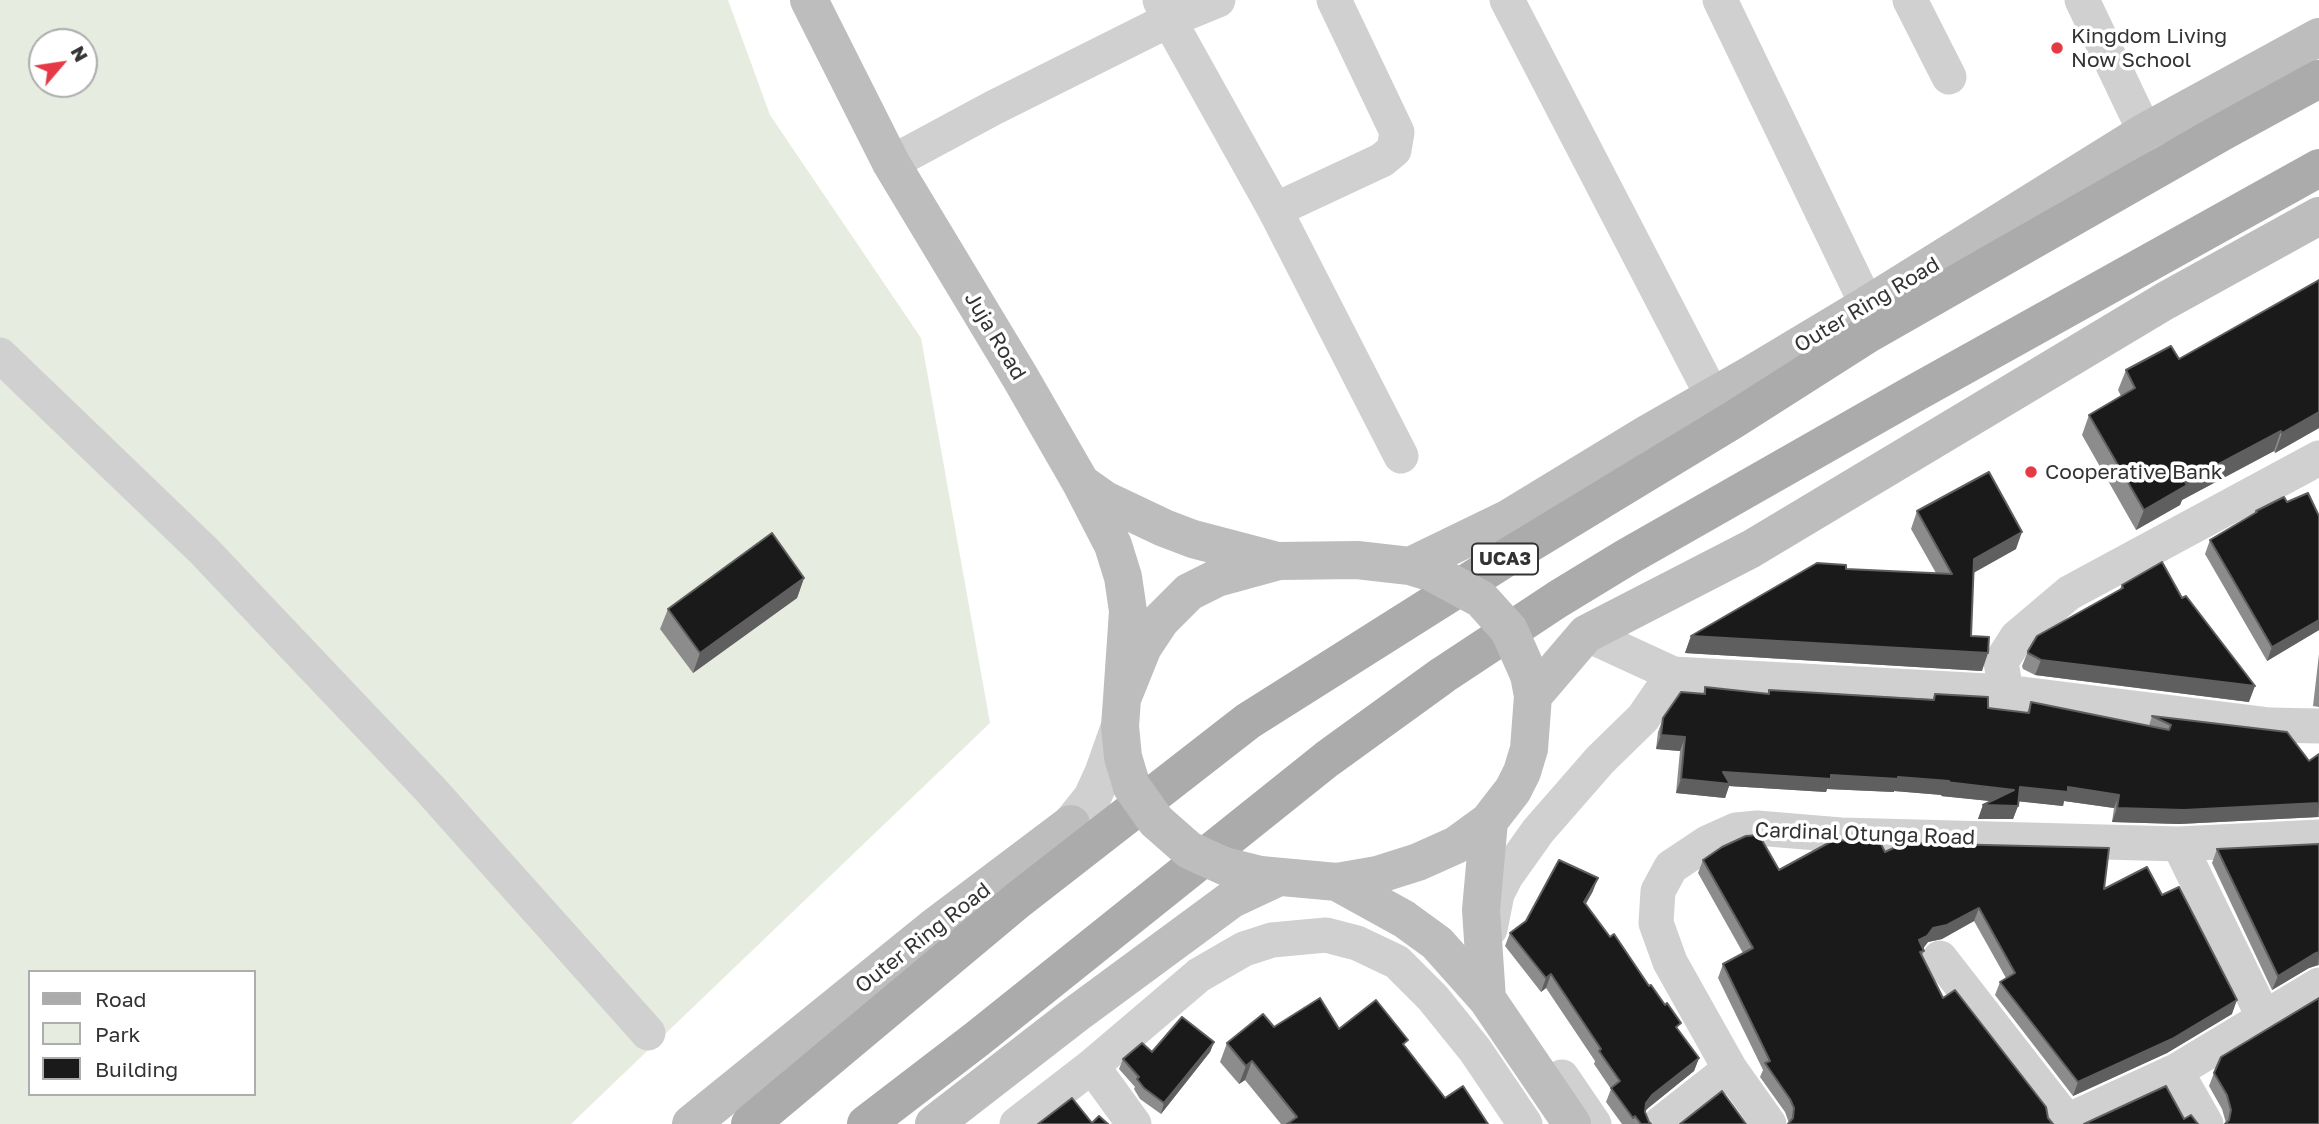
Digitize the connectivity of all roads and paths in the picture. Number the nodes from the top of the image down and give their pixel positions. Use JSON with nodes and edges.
{"nodes":[{"id":1,"x":809,"y":0,"type":"edge"},
{"id":2,"x":1218,"y":0,"type":"edge"},
{"id":3,"x":1334,"y":0,"type":"edge"},
{"id":4,"x":1507,"y":0,"type":"edge"},
{"id":5,"x":1720,"y":0,"type":"edge"},
{"id":6,"x":1910,"y":0,"type":"edge"},
{"id":7,"x":2082,"y":0,"type":"edge"},
{"id":8,"x":1164,"y":10,"type":"edge"},
{"id":9,"x":2319,"y":37,"type":"edge"},
{"id":10,"x":1949,"y":76,"type":"dead end"},
{"id":11,"x":2319,"y":79,"type":"edge"},
{"id":12,"x":2145,"y":132,"type":"junction"},
{"id":13,"x":891,"y":163,"type":"junction"},
{"id":14,"x":2319,"y":167,"type":"edge"},
{"id":15,"x":1275,"y":210,"type":"junction"},
{"id":16,"x":2319,"y":216,"type":"edge"},
{"id":17,"x":1867,"y":305,"type":"junction"},
{"id":18,"x":0,"y":355,"type":"edge"},
{"id":19,"x":1713,"y":397,"type":"junction"},
{"id":20,"x":1401,"y":456,"type":"dead end"},
{"id":21,"x":2319,"y":458,"type":"edge"},
{"id":22,"x":1081,"y":482,"type":"junction"},
{"id":23,"x":1279,"y":561,"type":"junction"},
{"id":24,"x":1422,"y":570,"type":"junction"},
{"id":25,"x":1586,"y":634,"type":"junction"},
{"id":26,"x":1673,"y":674,"type":"junction"},
{"id":27,"x":1531,"y":685,"type":"junction"},
{"id":28,"x":2007,"y":692,"type":"junction"},
{"id":29,"x":1121,"y":713,"type":"junction"},
{"id":30,"x":2319,"y":726,"type":"edge"},
{"id":31,"x":1489,"y":821,"type":"junction"},
{"id":32,"x":1071,"y":824,"type":"joint"},
{"id":33,"x":2319,"y":837,"type":"edge"},
{"id":34,"x":2179,"y":844,"type":"junction"},
{"id":35,"x":1270,"y":876,"type":"junction"},
{"id":36,"x":1337,"y":882,"type":"junction"},
{"id":37,"x":1940,"y":958,"type":"dead end"},
{"id":38,"x":2319,"y":985,"type":"edge"},
{"id":39,"x":1488,"y":999,"type":"junction"},
{"id":40,"x":2264,"y":1018,"type":"junction"},
{"id":41,"x":648,"y":1033,"type":"dead end"},
{"id":42,"x":1092,"y":1066,"type":"junction"},
{"id":43,"x":1730,"y":1069,"type":"junction"},
{"id":44,"x":2176,"y":1070,"type":"junction"},
{"id":45,"x":2064,"y":1123,"type":"edge"},
{"id":46,"x":691,"y":1124,"type":"edge"},
{"id":47,"x":750,"y":1124,"type":"edge"},
{"id":48,"x":866,"y":1124,"type":"edge"},
{"id":49,"x":934,"y":1124,"type":"edge"},
{"id":50,"x":1017,"y":1124,"type":"edge"},
{"id":51,"x":1135,"y":1124,"type":"edge"},
{"id":52,"x":1525,"y":1124,"type":"edge"},
{"id":53,"x":1572,"y":1124,"type":"edge"},
{"id":54,"x":1594,"y":1124,"type":"edge"},
{"id":55,"x":1660,"y":1124,"type":"edge"},
{"id":56,"x":1769,"y":1124,"type":"edge"},
{"id":57,"x":2206,"y":1124,"type":"edge"}],
"edges":[{"from":1,"to":13,"type":"main road","name":"Juja Road"},
{"from":2,"to":8,"type":"street"},
{"from":3,"to":15,"type":"street"},
{"from":4,"to":19,"type":"street"},
{"from":5,"to":17,"type":"street"},
{"from":6,"to":10,"type":"street"},
{"from":7,"to":12,"type":"street"},
{"from":8,"to":13,"type":"street"},
{"from":8,"to":15,"type":"street"},
{"from":9,"to":12,"type":"main road","name":"Outer Ring Road","number":"UCA3"},
{"from":11,"to":47,"type":"main road","name":"Outer Ring Road","number":"UCA3"},
{"from":12,"to":17,"type":"main road","name":"Outer Ring Road","number":"UCA3"},
{"from":13,"to":22,"type":"main road","name":"Juja Road"},
{"from":14,"to":48,"type":"main road"},
{"from":15,"to":20,"type":"street"},
{"from":16,"to":25,"type":"main road"},
{"from":17,"to":19,"type":"main road","name":"Outer Ring Road","number":"UCA3"},
{"from":18,"to":41,"type":"street"},
{"from":19,"to":24,"type":"main road","name":"Outer Ring Road","number":"UCA3"},
{"from":21,"to":28,"type":"street"},
{"from":22,"to":23,"type":"main road","name":"Juja Road"},
{"from":22,"to":29,"type":"main road"},
{"from":23,"to":24,"type":"main road","name":"Outer Ring Road"},
{"from":23,"to":29,"type":"main road","name":"Outer Ring Road"},
{"from":24,"to":27,"type":"main road","name":"Outer Ring Road","bridge":true},
{"from":25,"to":26,"type":"street"},
{"from":25,"to":27,"type":"main road"},
{"from":26,"to":28,"type":"street"},
{"from":26,"to":54,"type":"street"},
{"from":27,"to":31,"type":"main road","name":"Outer Ring Road"},
{"from":28,"to":30,"type":"street"},
{"from":29,"to":32,"type":"street","name":"Outer Ring Road"},
{"from":29,"to":35,"type":"main road","name":"Outer Ring Road","bridge":true},
{"from":31,"to":36,"type":"main road","name":"Outer Ring Road"},
{"from":31,"to":39,"type":"main road"},
{"from":32,"to":46,"type":"main road","name":"Outer Ring Road"},
{"from":33,"to":34,"type":"street","name":"Cardinal Otunga Road"},
{"from":34,"to":40,"type":"street"},
{"from":34,"to":43,"type":"street","name":"Cardinal Otunga Road"},
{"from":35,"to":36,"type":"main road","name":"Outer Ring Road"},
{"from":35,"to":49,"type":"main road"},
{"from":36,"to":39,"type":"main road"},
{"from":37,"to":45,"type":"street"},
{"from":38,"to":40,"type":"street"},
{"from":39,"to":53,"type":"main road"},
{"from":40,"to":44,"type":"street"},
{"from":42,"to":50,"type":"street"},
{"from":42,"to":51,"type":"street"},
{"from":42,"to":52,"type":"street"},
{"from":43,"to":55,"type":"street"},
{"from":43,"to":56,"type":"street","name":"Cardinal Otunga Road"},
{"from":44,"to":45,"type":"street"},
{"from":44,"to":57,"type":"street"}]}
